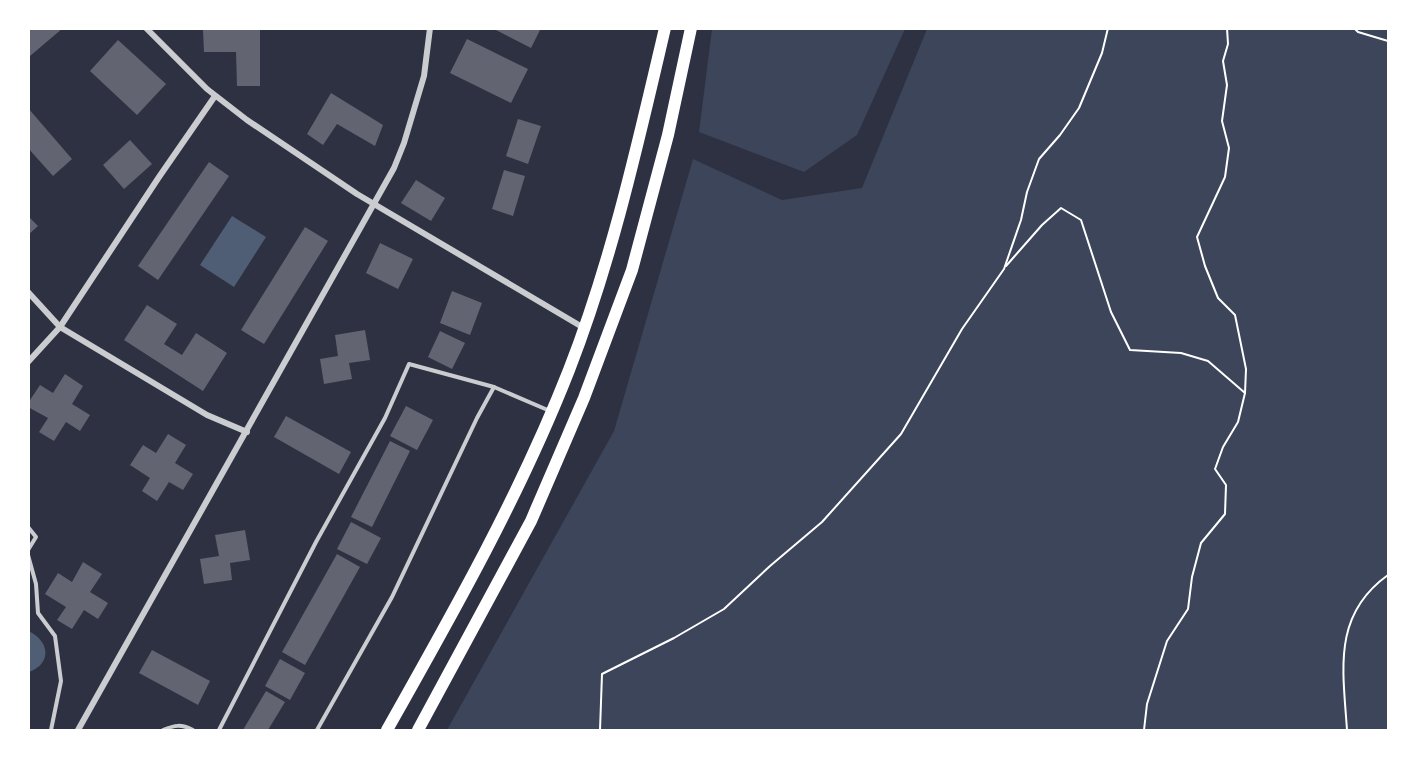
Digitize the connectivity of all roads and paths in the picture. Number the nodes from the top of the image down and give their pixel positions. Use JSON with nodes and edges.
{"nodes":[{"id":1,"x":146,"y":28,"type":"edge"},
{"id":2,"x":430,"y":28,"type":"edge"},
{"id":3,"x":665,"y":28,"type":"edge"},
{"id":4,"x":691,"y":28,"type":"edge"},
{"id":5,"x":1108,"y":28,"type":"edge"},
{"id":6,"x":1227,"y":28,"type":"edge"},
{"id":7,"x":1354,"y":28,"type":"edge"},
{"id":8,"x":1389,"y":40,"type":"edge"},
{"id":9,"x":215,"y":96,"type":"junction"},
{"id":10,"x":375,"y":205,"type":"junction"},
{"id":11,"x":1004,"y":269,"type":"junction"},
{"id":12,"x":28,"y":292,"type":"edge"},
{"id":13,"x":60,"y":327,"type":"junction"},
{"id":14,"x":584,"y":328,"type":"junction"},
{"id":15,"x":28,"y":362,"type":"edge"},
{"id":16,"x":494,"y":387,"type":"junction"},
{"id":17,"x":1245,"y":393,"type":"junction"},
{"id":18,"x":551,"y":411,"type":"junction"},
{"id":19,"x":247,"y":432,"type":"junction"},
{"id":20,"x":28,"y":527,"type":"edge"},
{"id":21,"x":28,"y":550,"type":"edge"},
{"id":22,"x":28,"y":555,"type":"edge"},
{"id":23,"x":1389,"y":575,"type":"edge"},
{"id":24,"x":51,"y":730,"type":"edge"},
{"id":25,"x":78,"y":730,"type":"edge"},
{"id":26,"x":163,"y":730,"type":"edge"},
{"id":27,"x":193,"y":730,"type":"edge"},
{"id":28,"x":219,"y":730,"type":"edge"},
{"id":29,"x":317,"y":730,"type":"edge"},
{"id":30,"x":387,"y":730,"type":"edge"},
{"id":31,"x":418,"y":730,"type":"edge"},
{"id":32,"x":600,"y":730,"type":"edge"},
{"id":33,"x":1144,"y":730,"type":"edge"},
{"id":34,"x":1347,"y":730,"type":"edge"}],
"edges":[{"from":1,"to":9,"type":"street"},
{"from":2,"to":10,"type":"street"},
{"from":3,"to":14,"type":"highway"},
{"from":4,"to":31,"type":"highway"},
{"from":5,"to":11,"type":"path"},
{"from":6,"to":17,"type":"path"},
{"from":7,"to":8,"type":"path"},
{"from":9,"to":10,"type":"street"},
{"from":9,"to":13,"type":"street"},
{"from":10,"to":14,"type":"street"},
{"from":10,"to":19,"type":"street"},
{"from":11,"to":17,"type":"path"},
{"from":11,"to":32,"type":"path"},
{"from":12,"to":13,"type":"street"},
{"from":13,"to":15,"type":"street"},
{"from":13,"to":19,"type":"street"},
{"from":14,"to":18,"type":"highway"},
{"from":16,"to":18,"type":"lane"},
{"from":16,"to":28,"type":"lane"},
{"from":16,"to":29,"type":"lane"},
{"from":17,"to":33,"type":"path"},
{"from":18,"to":30,"type":"highway"},
{"from":19,"to":25,"type":"street"},
{"from":20,"to":21,"type":"lane"},
{"from":22,"to":24,"type":"lane"},
{"from":23,"to":34,"type":"path"},
{"from":26,"to":27,"type":"lane"}]}
